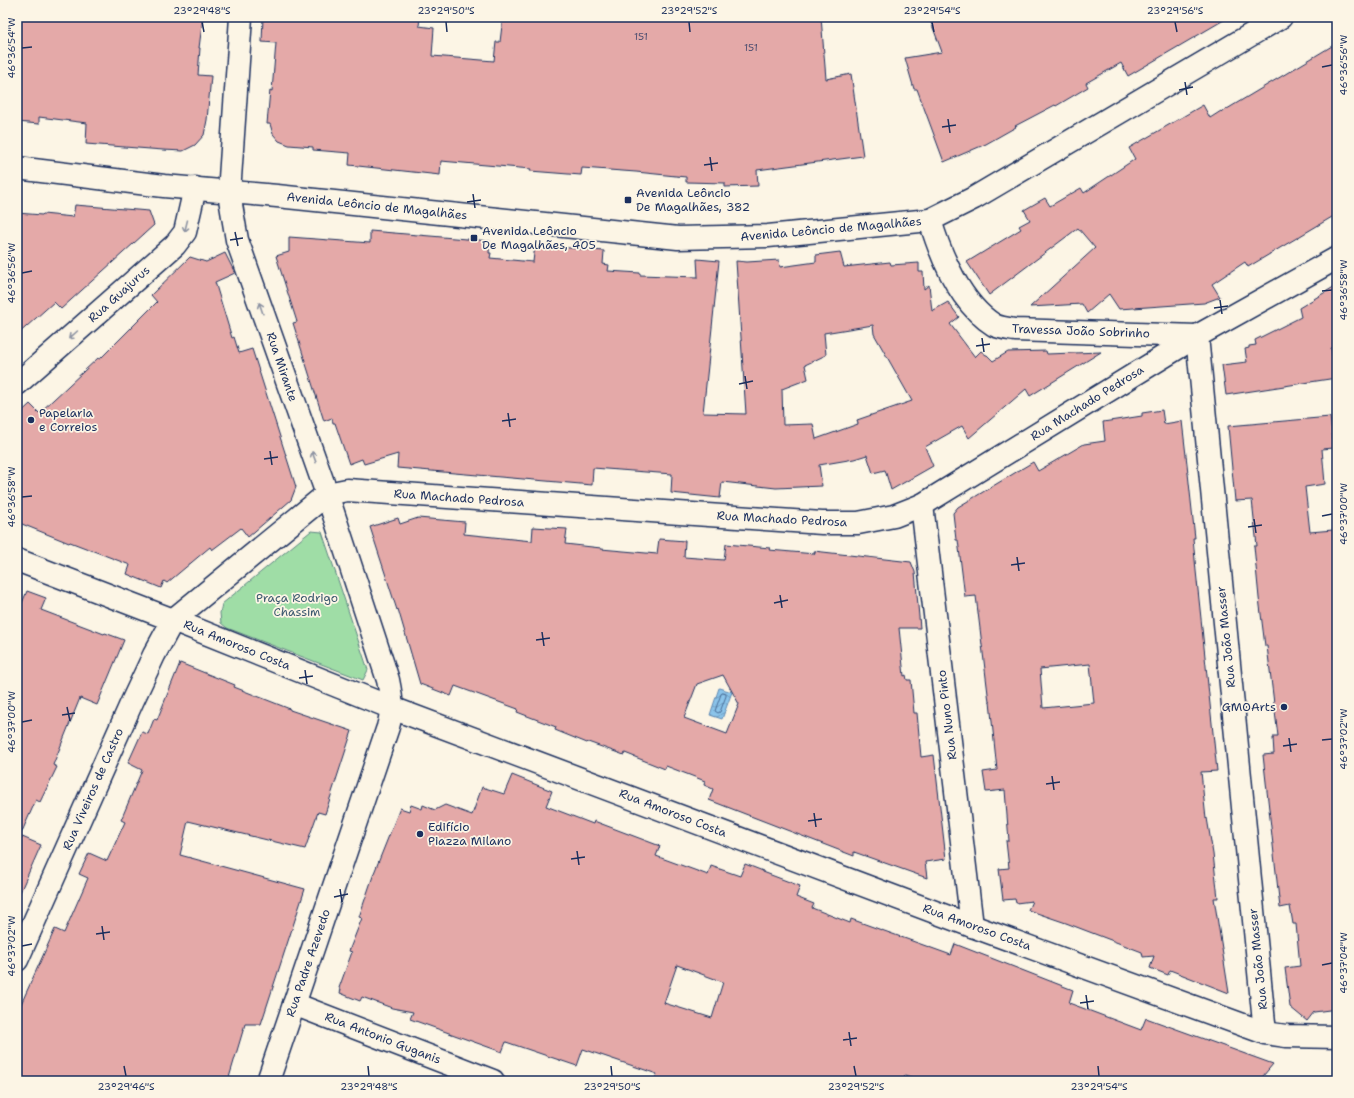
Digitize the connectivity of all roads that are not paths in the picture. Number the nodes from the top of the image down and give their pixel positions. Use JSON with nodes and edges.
{"nodes":[{"id":1,"x":242,"y":17,"type":"edge"},
{"id":2,"x":1281,"y":17,"type":"edge"},
{"id":3,"x":17,"y":168,"type":"edge"},
{"id":4,"x":195,"y":188,"type":"junction"},
{"id":5,"x":228,"y":193,"type":"junction"},
{"id":6,"x":930,"y":220,"type":"junction"},
{"id":7,"x":1337,"y":258,"type":"edge"},
{"id":8,"x":1197,"y":336,"type":"junction"},
{"id":9,"x":17,"y":384,"type":"edge"},
{"id":10,"x":327,"y":494,"type":"junction"},
{"id":11,"x":922,"y":505,"type":"junction"},
{"id":12,"x":17,"y":560,"type":"edge"},
{"id":13,"x":173,"y":620,"type":"junction"},
{"id":14,"x":392,"y":708,"type":"junction"},
{"id":15,"x":972,"y":926,"type":"junction"},
{"id":16,"x":17,"y":960,"type":"edge"},
{"id":17,"x":294,"y":1004,"type":"junction"},
{"id":18,"x":1265,"y":1034,"type":"junction"},
{"id":19,"x":1337,"y":1037,"type":"edge"},
{"id":20,"x":268,"y":1081,"type":"edge"},
{"id":21,"x":493,"y":1081,"type":"edge"}],
"edges":[{"from":1,"to":5,"type":"street","name":"Rua Mirante"},
{"from":2,"to":6,"type":"street","name":"Avenida Leôncio de Magalhães"},
{"from":3,"to":4,"type":"street","name":"Avenida Leôncio de Magalhães"},
{"from":4,"to":5,"type":"street","name":"Avenida Leôncio de Magalhães"},
{"from":4,"to":9,"type":"street","name":"Rua Guajurus","one_way":true},
{"from":5,"to":6,"type":"street","name":"Avenida Leôncio de Magalhães"},
{"from":10,"to":5,"type":"street","name":"Rua Mirante","one_way":true},
{"from":6,"to":8,"type":"street","name":"Travessa João Sobrinho"},
{"from":7,"to":8,"type":"street","name":"Rua Machado Pedrosa"},
{"from":8,"to":11,"type":"street","name":"Rua Machado Pedrosa"},
{"from":8,"to":18,"type":"street","name":"Rua João Masser"},
{"from":10,"to":11,"type":"street","name":"Rua Machado Pedrosa"},
{"from":10,"to":13,"type":"street"},
{"from":10,"to":14,"type":"street","name":"Rua Mirante"},
{"from":11,"to":15,"type":"street","name":"Rua Nuno Pinto"},
{"from":12,"to":13,"type":"street","name":"Rua Amoroso Costa"},
{"from":13,"to":14,"type":"street","name":"Rua Amoroso Costa"},
{"from":13,"to":16,"type":"street","name":"Rua Viveiros de Castro"},
{"from":14,"to":15,"type":"street","name":"Rua Amoroso Costa"},
{"from":14,"to":17,"type":"street","name":"Rua Padre Azevedo"},
{"from":15,"to":18,"type":"street","name":"Rua Amoroso Costa"},
{"from":17,"to":20,"type":"street","name":"Rua Padre Azevedo"},
{"from":17,"to":21,"type":"street","name":"Rua Antonio Guganis"},
{"from":18,"to":19,"type":"street","name":"Rua Amoroso Costa"}]}
